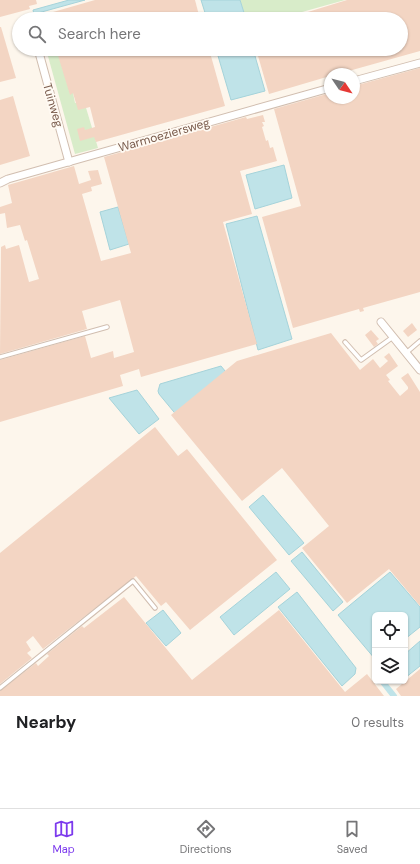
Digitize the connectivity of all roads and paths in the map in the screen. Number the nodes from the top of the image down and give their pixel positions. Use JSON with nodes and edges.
{"nodes":[{"id":1,"x":40,"y":56,"type":"edge"},
{"id":2,"x":420,"y":63,"type":"edge"},
{"id":3,"x":360,"y":80,"type":"edge"},
{"id":4,"x":324,"y":90,"type":"edge"},
{"id":5,"x":69,"y":162,"type":"junction"},
{"id":6,"x":0,"y":184,"type":"edge"},
{"id":7,"x":381,"y":322,"type":"dead end"},
{"id":8,"x":108,"y":327,"type":"dead end"},
{"id":9,"x":393,"y":336,"type":"junction"},
{"id":10,"x":420,"y":341,"type":"edge"},
{"id":11,"x":345,"y":342,"type":"dead end"},
{"id":12,"x":406,"y":353,"type":"junction"},
{"id":13,"x":0,"y":357,"type":"edge"},
{"id":14,"x":420,"y":370,"type":"edge"},
{"id":15,"x":155,"y":608,"type":"dead end"},
{"id":16,"x":0,"y":688,"type":"edge"}],
"edges":[{"from":1,"to":5,"type":"street","name":"Tuinweg"},
{"from":2,"to":3,"type":"street"},
{"from":4,"to":5,"type":"street","name":"Warmoeziersweg"},
{"from":5,"to":6,"type":"street","name":"Warmoeziersweg"},
{"from":7,"to":9,"type":"street"},
{"from":8,"to":13,"type":"lane"},
{"from":9,"to":11,"type":"lane"},
{"from":9,"to":12,"type":"street"},
{"from":10,"to":12,"type":"lane"},
{"from":12,"to":14,"type":"street"},
{"from":15,"to":16,"type":"lane"}]}
